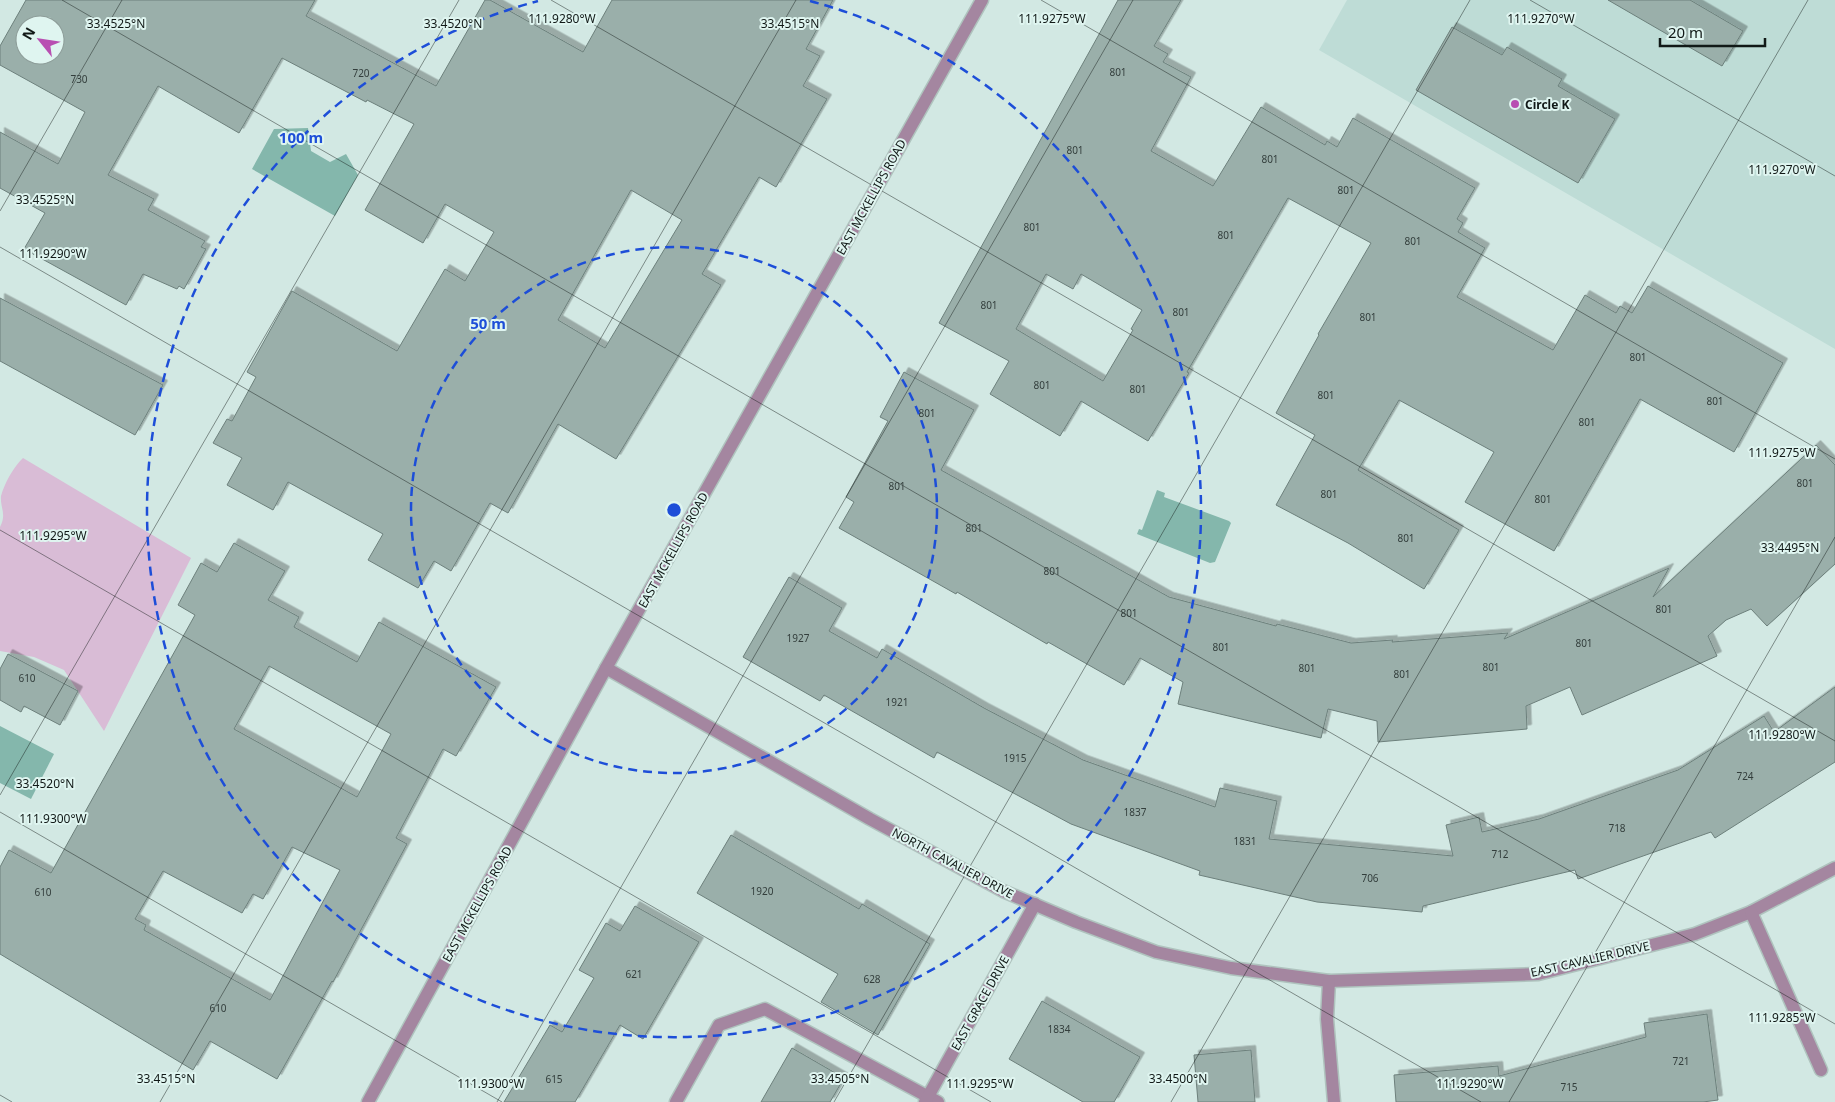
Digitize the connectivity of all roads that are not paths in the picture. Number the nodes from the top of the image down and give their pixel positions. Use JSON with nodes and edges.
{"nodes":[{"id":1,"x":982,"y":0,"type":"edge"},
{"id":2,"x":606,"y":668,"type":"junction"},
{"id":3,"x":1835,"y":868,"type":"edge"},
{"id":4,"x":1035,"y":904,"type":"junction"},
{"id":5,"x":1750,"y":912,"type":"junction"},
{"id":6,"x":1329,"y":980,"type":"junction"},
{"id":7,"x":1821,"y":1070,"type":"dead end"},
{"id":8,"x":930,"y":1100,"type":"edge"},
{"id":9,"x":368,"y":1102,"type":"edge"},
{"id":10,"x":676,"y":1102,"type":"edge"},
{"id":11,"x":1334,"y":1102,"type":"edge"}],
"edges":[{"from":1,"to":2,"type":"street","name":"EAST MCKELLIPS ROAD"},
{"from":2,"to":4,"type":"street","name":"NORTH CAVALIER DRIVE"},
{"from":2,"to":9,"type":"street","name":"EAST MCKELLIPS ROAD"},
{"from":3,"to":5,"type":"street","name":"EAST CAVALIER DRIVE"},
{"from":4,"to":6,"type":"street","name":"NORTH CAVALIER DRIVE"},
{"from":4,"to":8,"type":"street","name":"EAST GRACE DRIVE"},
{"from":5,"to":6,"type":"street","name":"EAST CAVALIER DRIVE"},
{"from":5,"to":7,"type":"street"},
{"from":6,"to":11,"type":"street"},
{"from":8,"to":10,"type":"street"}]}
